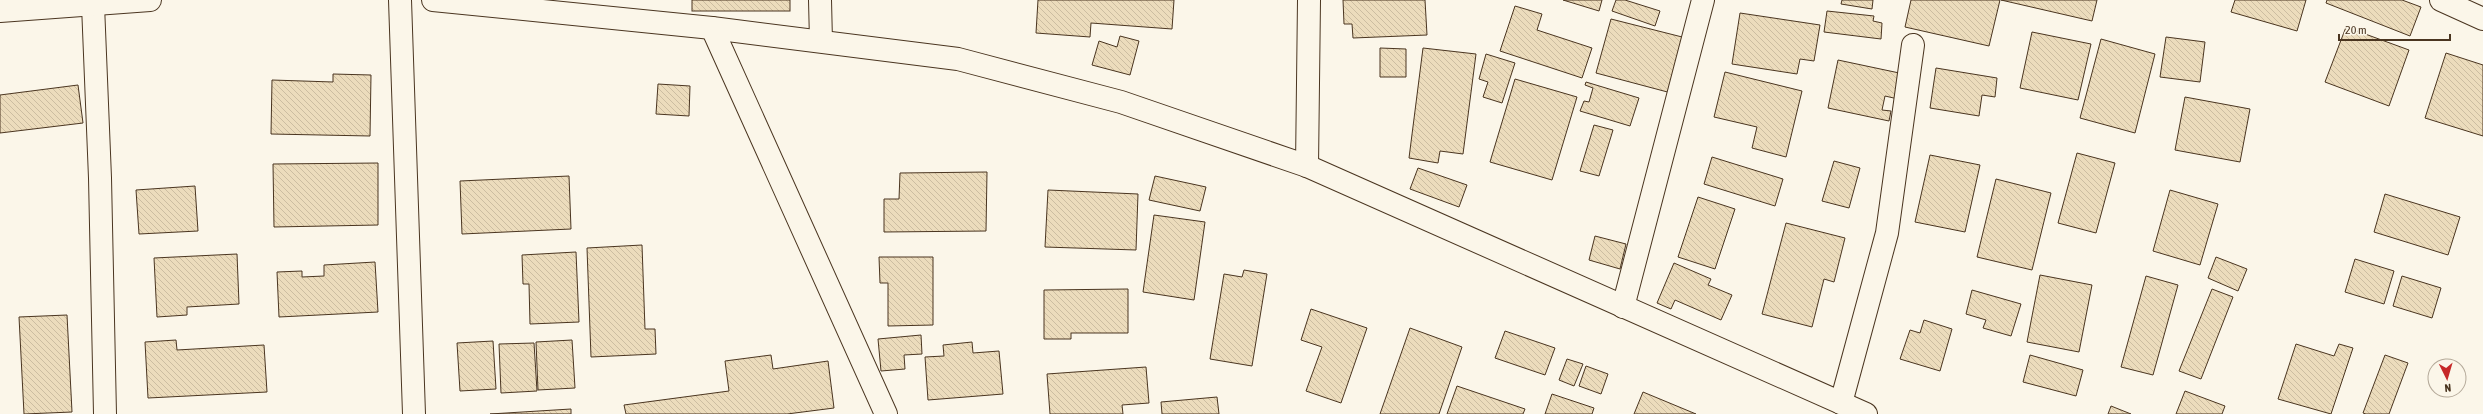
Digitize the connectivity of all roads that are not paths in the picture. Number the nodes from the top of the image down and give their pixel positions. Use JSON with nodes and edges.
{"nodes":[{"id":1,"x":150,"y":0,"type":"edge"},
{"id":2,"x":400,"y":0,"type":"edge"},
{"id":3,"x":433,"y":0,"type":"edge"},
{"id":4,"x":820,"y":0,"type":"edge"},
{"id":5,"x":1308,"y":0,"type":"edge"},
{"id":6,"x":1703,"y":0,"type":"edge"},
{"id":7,"x":2441,"y":0,"type":"edge"},
{"id":8,"x":23,"y":4,"type":"edge"},
{"id":9,"x":93,"y":5,"type":"junction"},
{"id":10,"x":0,"y":11,"type":"edge"},
{"id":11,"x":2483,"y":19,"type":"edge"},
{"id":12,"x":712,"y":28,"type":"junction"},
{"id":13,"x":821,"y":41,"type":"junction"},
{"id":14,"x":1913,"y":45,"type":"dead end"},
{"id":15,"x":1307,"y":166,"type":"junction"},
{"id":16,"x":1623,"y":307,"type":"junction"},
{"id":17,"x":1841,"y":403,"type":"junction"},
{"id":18,"x":105,"y":414,"type":"edge"},
{"id":19,"x":414,"y":414,"type":"edge"},
{"id":20,"x":886,"y":414,"type":"edge"},
{"id":21,"x":1866,"y":414,"type":"edge"}],
"edges":[{"from":1,"to":9,"type":"street"},
{"from":2,"to":19,"type":"street"},
{"from":3,"to":12,"type":"street"},
{"from":4,"to":13,"type":"street"},
{"from":5,"to":15,"type":"street"},
{"from":6,"to":16,"type":"street"},
{"from":7,"to":11,"type":"street"},
{"from":8,"to":9,"type":"street"},
{"from":8,"to":10,"type":"street"},
{"from":9,"to":18,"type":"street"},
{"from":12,"to":13,"type":"street"},
{"from":12,"to":20,"type":"street"},
{"from":13,"to":15,"type":"street"},
{"from":14,"to":17,"type":"street"},
{"from":15,"to":16,"type":"street"},
{"from":16,"to":17,"type":"street"},
{"from":17,"to":21,"type":"street"}]}
